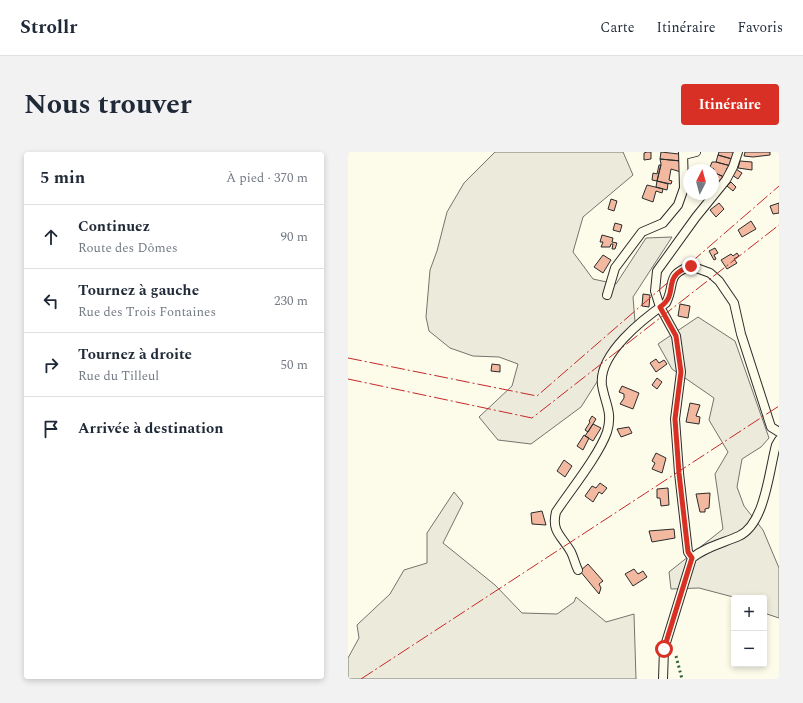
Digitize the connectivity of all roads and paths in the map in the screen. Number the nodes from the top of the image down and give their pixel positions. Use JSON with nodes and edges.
{"nodes":[{"id":1,"x":696,"y":152,"type":"edge"},
{"id":2,"x":738,"y":152,"type":"edge"},
{"id":3,"x":684,"y":153,"type":"edge"},
{"id":4,"x":686,"y":164,"type":"edge"},
{"id":5,"x":719,"y":184,"type":"edge"},
{"id":6,"x":683,"y":191,"type":"edge"},
{"id":7,"x":708,"y":200,"type":"edge"},
{"id":8,"x":607,"y":295,"type":"dead end"},
{"id":9,"x":660,"y":307,"type":"junction"},
{"id":10,"x":779,"y":432,"type":"edge"},
{"id":11,"x":779,"y":440,"type":"edge"},
{"id":12,"x":692,"y":558,"type":"junction"},
{"id":13,"x":578,"y":570,"type":"dead end"},
{"id":14,"x":663,"y":679,"type":"edge"}],
"edges":[{"from":1,"to":3,"type":"street"},
{"from":2,"to":5,"type":"street"},
{"from":3,"to":4,"type":"street"},
{"from":6,"to":8,"type":"street"},
{"from":7,"to":9,"type":"street"},
{"from":9,"to":10,"type":"street"},
{"from":9,"to":12,"type":"street"},
{"from":9,"to":13,"type":"street"},
{"from":11,"to":12,"type":"street"},
{"from":12,"to":14,"type":"street"}]}
